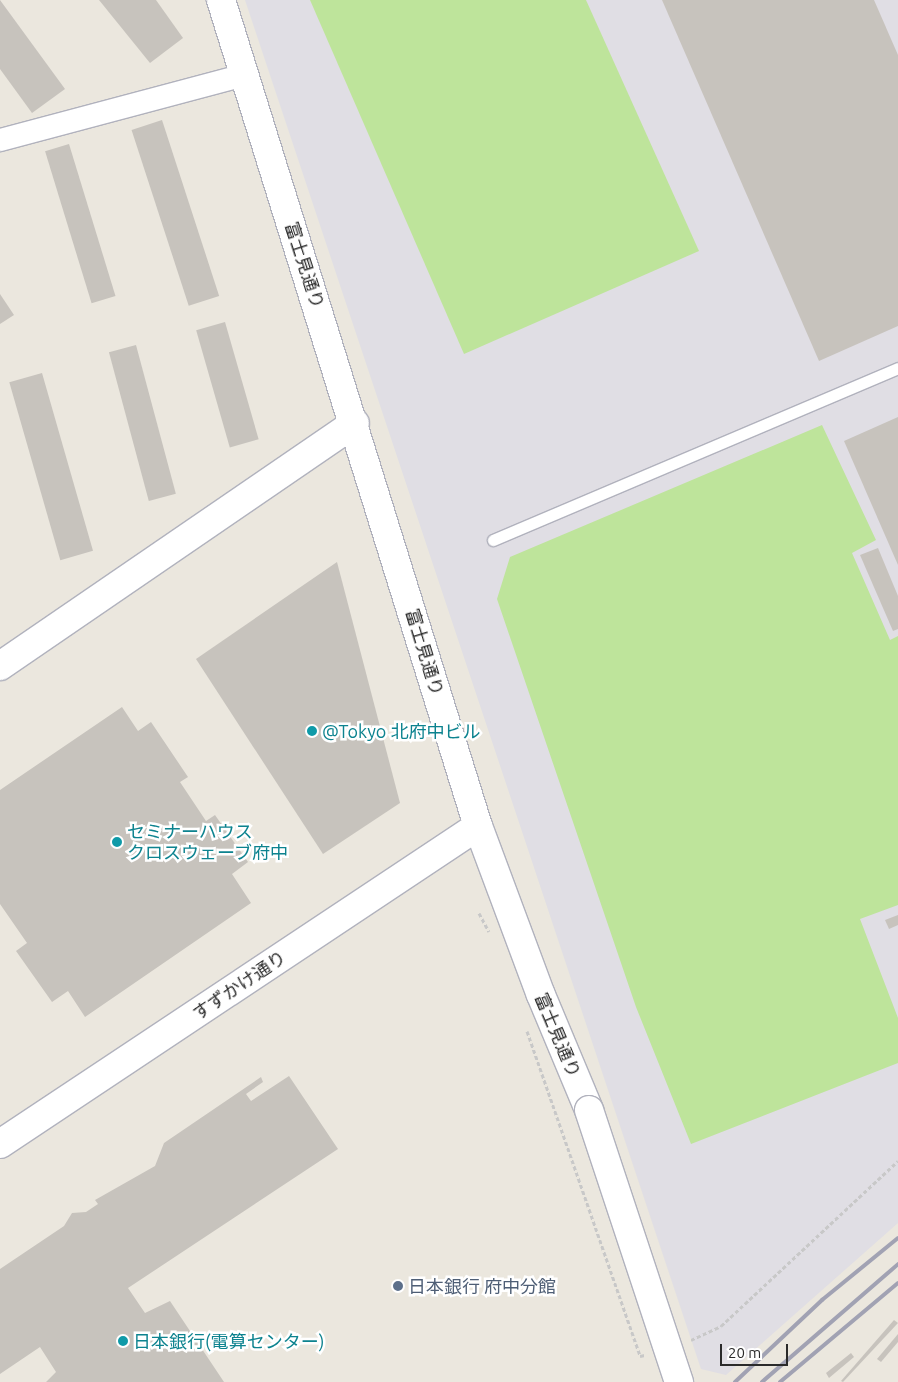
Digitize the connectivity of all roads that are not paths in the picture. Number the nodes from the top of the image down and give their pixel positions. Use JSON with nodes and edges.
{"nodes":[{"id":1,"x":221,"y":0,"type":"edge"},
{"id":2,"x":244,"y":75,"type":"junction"},
{"id":3,"x":0,"y":140,"type":"edge"},
{"id":4,"x":898,"y":368,"type":"edge"},
{"id":5,"x":355,"y":423,"type":"junction"},
{"id":6,"x":493,"y":540,"type":"dead end"},
{"id":7,"x":0,"y":666,"type":"edge"},
{"id":8,"x":478,"y":826,"type":"junction"},
{"id":9,"x":0,"y":1144,"type":"edge"},
{"id":10,"x":679,"y":1382,"type":"edge"}],
"edges":[{"from":1,"to":2,"type":"street","name":"富士見通り"},
{"from":2,"to":3,"type":"street"},
{"from":2,"to":5,"type":"street","name":"富士見通り"},
{"from":4,"to":6,"type":"lane"},
{"from":5,"to":7,"type":"street"},
{"from":5,"to":8,"type":"street","name":"富士見通り"},
{"from":8,"to":9,"type":"street","name":"すずかけ通り"},
{"from":8,"to":10,"type":"street","name":"富士見通り","bridge":true}]}
